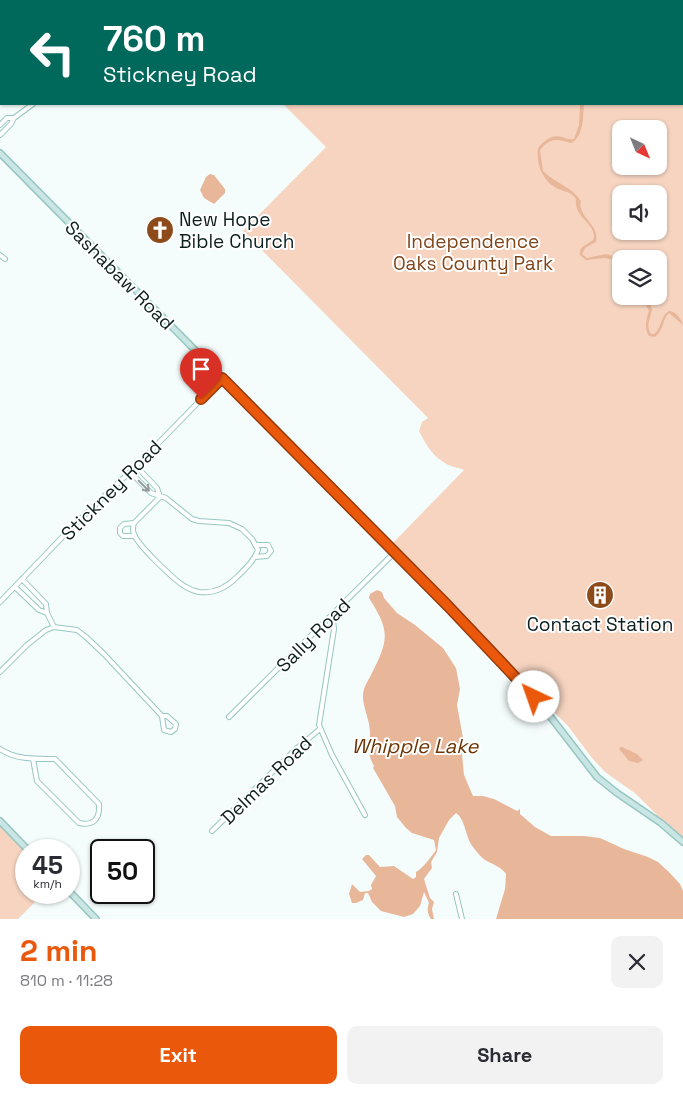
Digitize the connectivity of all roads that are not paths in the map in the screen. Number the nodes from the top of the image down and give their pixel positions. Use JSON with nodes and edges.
{"nodes":[{"id":1,"x":32,"y":105,"type":"edge"},
{"id":2,"x":14,"y":118,"type":"junction"},
{"id":3,"x":0,"y":125,"type":"edge"},
{"id":4,"x":0,"y":135,"type":"edge"},
{"id":5,"x":0,"y":153,"type":"edge"},
{"id":6,"x":0,"y":255,"type":"edge"},
{"id":7,"x":5,"y":259,"type":"dead end"},
{"id":8,"x":222,"y":378,"type":"junction"},
{"id":9,"x":136,"y":466,"type":"junction"},
{"id":10,"x":130,"y":472,"type":"junction"},
{"id":11,"x":160,"y":497,"type":"junction"},
{"id":12,"x":134,"y":523,"type":"junction"},
{"id":13,"x":135,"y":536,"type":"junction"},
{"id":14,"x":256,"y":545,"type":"junction"},
{"id":15,"x":395,"y":552,"type":"junction"},
{"id":16,"x":255,"y":557,"type":"junction"},
{"id":17,"x":22,"y":579,"type":"junction"},
{"id":18,"x":15,"y":587,"type":"junction"},
{"id":19,"x":35,"y":593,"type":"junction"},
{"id":20,"x":28,"y":599,"type":"junction"},
{"id":21,"x":0,"y":602,"type":"edge"},
{"id":22,"x":48,"y":613,"type":"junction"},
{"id":23,"x":331,"y":617,"type":"junction"},
{"id":24,"x":54,"y":627,"type":"junction"},
{"id":25,"x":0,"y":672,"type":"edge"},
{"id":26,"x":162,"y":716,"type":"junction"},
{"id":27,"x":229,"y":717,"type":"dead end"},
{"id":28,"x":320,"y":729,"type":"junction"},
{"id":29,"x":0,"y":749,"type":"edge"},
{"id":30,"x":33,"y":759,"type":"junction"},
{"id":31,"x":365,"y":815,"type":"dead end"},
{"id":32,"x":0,"y":822,"type":"edge"},
{"id":33,"x":212,"y":832,"type":"dead end"},
{"id":34,"x":17,"y":839,"type":"edge"},
{"id":35,"x":683,"y":842,"type":"edge"},
{"id":36,"x":456,"y":894,"type":"dead end"},
{"id":37,"x":80,"y":902,"type":"edge"},
{"id":38,"x":96,"y":919,"type":"edge"},
{"id":39,"x":462,"y":919,"type":"edge"}],
"edges":[{"from":1,"to":2,"type":"street"},
{"from":2,"to":3,"type":"street"},
{"from":2,"to":4,"type":"street"},
{"from":5,"to":8,"type":"main road","name":"Sashabaw Road"},
{"from":6,"to":7,"type":"street"},
{"from":8,"to":9,"type":"street","name":"Stickney Road"},
{"from":8,"to":15,"type":"main road","name":"Sashabaw Road"},
{"from":9,"to":10,"type":"street","name":"Stickney Road"},
{"from":9,"to":11,"type":"street"},
{"from":10,"to":11,"type":"street","one_way":true},
{"from":10,"to":17,"type":"street","name":"Stickney Road"},
{"from":11,"to":12,"type":"street"},
{"from":11,"to":14,"type":"street"},
{"from":12,"to":13,"type":"street"},
{"from":12,"to":13,"type":"street"},
{"from":13,"to":16,"type":"street"},
{"from":14,"to":16,"type":"street"},
{"from":14,"to":16,"type":"street"},
{"from":15,"to":23,"type":"street","name":"Sally Road"},
{"from":15,"to":35,"type":"main road","name":"Sashabaw Road"},
{"from":17,"to":18,"type":"street","name":"Stickney Road"},
{"from":17,"to":19,"type":"street"},
{"from":18,"to":20,"type":"street"},
{"from":18,"to":21,"type":"street","name":"Stickney Road"},
{"from":19,"to":20,"type":"street"},
{"from":19,"to":22,"type":"street"},
{"from":20,"to":22,"type":"street"},
{"from":22,"to":24,"type":"street"},
{"from":23,"to":27,"type":"street","name":"Sally Road"},
{"from":23,"to":28,"type":"street"},
{"from":24,"to":25,"type":"street"},
{"from":24,"to":26,"type":"street"},
{"from":26,"to":26,"type":"street"},
{"from":28,"to":31,"type":"street"},
{"from":28,"to":33,"type":"street","name":"Delmas Road"},
{"from":29,"to":30,"type":"street"},
{"from":30,"to":30,"type":"street"},
{"from":32,"to":34,"type":"main road"},
{"from":36,"to":39,"type":"street"},
{"from":37,"to":38,"type":"main road"}]}
